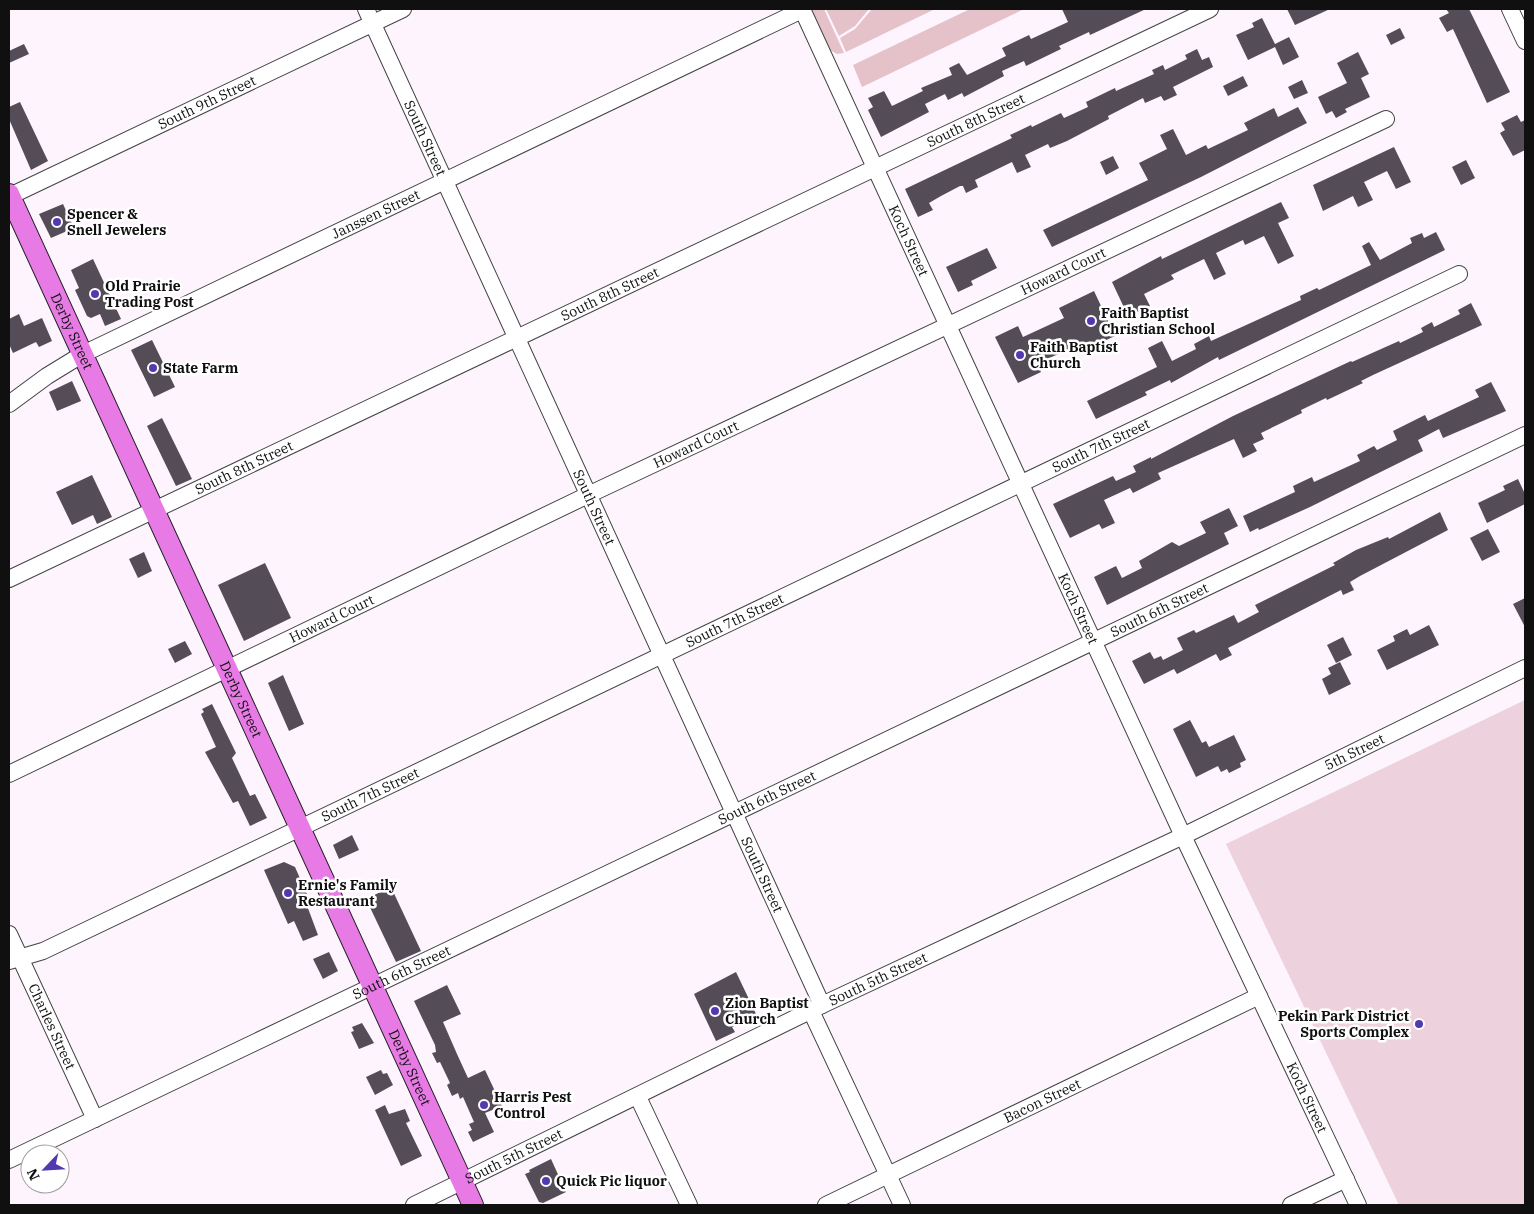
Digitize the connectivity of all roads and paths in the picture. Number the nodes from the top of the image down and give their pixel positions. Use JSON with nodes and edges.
{"nodes":[{"id":1,"x":403,"y":9,"type":"edge"},
{"id":2,"x":1210,"y":9,"type":"edge"},
{"id":3,"x":1510,"y":9,"type":"edge"},
{"id":4,"x":802,"y":10,"type":"edge"},
{"id":5,"x":370,"y":16,"type":"edge"},
{"id":6,"x":1525,"y":41,"type":"edge"},
{"id":7,"x":1386,"y":119,"type":"dead end"},
{"id":8,"x":876,"y":169,"type":"junction"},
{"id":9,"x":445,"y":182,"type":"junction"},
{"id":10,"x":9,"y":195,"type":"edge"},
{"id":11,"x":1459,"y":274,"type":"dead end"},
{"id":12,"x":948,"y":327,"type":"junction"},
{"id":13,"x":516,"y":338,"type":"junction"},
{"id":14,"x":83,"y":354,"type":"junction"},
{"id":15,"x":9,"y":404,"type":"edge"},
{"id":16,"x":1525,"y":435,"type":"edge"},
{"id":17,"x":1021,"y":484,"type":"junction"},
{"id":18,"x":588,"y":495,"type":"junction"},
{"id":19,"x":154,"y":509,"type":"junction"},
{"id":20,"x":9,"y":579,"type":"edge"},
{"id":21,"x":1093,"y":642,"type":"junction"},
{"id":22,"x":662,"y":655,"type":"junction"},
{"id":23,"x":1525,"y":668,"type":"edge"},
{"id":24,"x":228,"y":669,"type":"junction"},
{"id":25,"x":9,"y":774,"type":"edge"},
{"id":26,"x":735,"y":815,"type":"junction"},
{"id":27,"x":299,"y":828,"type":"junction"},
{"id":28,"x":1182,"y":836,"type":"junction"},
{"id":29,"x":9,"y":934,"type":"edge"},
{"id":30,"x":14,"y":960,"type":"edge"},
{"id":31,"x":372,"y":987,"type":"junction"},
{"id":32,"x":1259,"y":996,"type":"junction"},
{"id":33,"x":816,"y":1008,"type":"junction"},
{"id":34,"x":638,"y":1097,"type":"junction"},
{"id":35,"x":95,"y":1119,"type":"junction"},
{"id":36,"x":9,"y":1160,"type":"edge"},
{"id":37,"x":888,"y":1175,"type":"junction"},
{"id":38,"x":1346,"y":1179,"type":"junction"},
{"id":39,"x":462,"y":1183,"type":"junction"},
{"id":40,"x":414,"y":1205,"type":"edge"},
{"id":41,"x":472,"y":1205,"type":"edge"},
{"id":42,"x":689,"y":1205,"type":"edge"},
{"id":43,"x":826,"y":1205,"type":"edge"},
{"id":44,"x":902,"y":1205,"type":"edge"},
{"id":45,"x":1291,"y":1205,"type":"edge"},
{"id":46,"x":1358,"y":1205,"type":"edge"}],
"edges":[{"from":1,"to":5,"type":"street","name":"South 9th Street"},
{"from":2,"to":8,"type":"street","name":"South 8th Street"},
{"from":3,"to":6,"type":"street"},
{"from":4,"to":8,"type":"street","name":"Koch Street"},
{"from":4,"to":9,"type":"street","name":"Janssen Street"},
{"from":5,"to":9,"type":"street","name":"South Street"},
{"from":5,"to":10,"type":"street","name":"South 9th Street"},
{"from":7,"to":12,"type":"street","name":"Howard Court"},
{"from":8,"to":12,"type":"street","name":"Koch Street"},
{"from":8,"to":13,"type":"street","name":"South 8th Street"},
{"from":9,"to":13,"type":"street","name":"South Street"},
{"from":9,"to":14,"type":"street","name":"Janssen Street"},
{"from":10,"to":14,"type":"main road","name":"Derby Street"},
{"from":11,"to":17,"type":"street","name":"South 7th Street"},
{"from":12,"to":17,"type":"street","name":"Koch Street"},
{"from":12,"to":18,"type":"street","name":"Howard Court"},
{"from":13,"to":18,"type":"street","name":"South Street"},
{"from":13,"to":19,"type":"street","name":"South 8th Street"},
{"from":14,"to":15,"type":"street","name":"Janssen Street"},
{"from":14,"to":19,"type":"main road","name":"Derby Street"},
{"from":16,"to":21,"type":"street","name":"South 6th Street"},
{"from":17,"to":21,"type":"street","name":"Koch Street"},
{"from":17,"to":22,"type":"street","name":"South 7th Street"},
{"from":18,"to":22,"type":"street","name":"South Street"},
{"from":18,"to":24,"type":"street","name":"Howard Court"},
{"from":19,"to":20,"type":"street","name":"South 8th Street"},
{"from":19,"to":24,"type":"main road","name":"Derby Street"},
{"from":21,"to":26,"type":"street","name":"South 6th Street"},
{"from":21,"to":28,"type":"street","name":"Koch Street"},
{"from":22,"to":26,"type":"street","name":"South Street"},
{"from":22,"to":27,"type":"street","name":"South 7th Street"},
{"from":23,"to":28,"type":"street","name":"5th Street"},
{"from":24,"to":25,"type":"street","name":"Howard Court"},
{"from":24,"to":27,"type":"main road","name":"Derby Street"},
{"from":26,"to":31,"type":"street","name":"South 6th Street"},
{"from":26,"to":33,"type":"street","name":"South Street"},
{"from":27,"to":30,"type":"street","name":"South 7th Street"},
{"from":27,"to":31,"type":"main road","name":"Derby Street"},
{"from":28,"to":32,"type":"street","name":"Koch Street"},
{"from":28,"to":33,"type":"street","name":"South 5th Street"},
{"from":29,"to":30,"type":"street","name":"Charles Street"},
{"from":30,"to":35,"type":"street","name":"Charles Street"},
{"from":31,"to":35,"type":"street","name":"South 6th Street"},
{"from":31,"to":39,"type":"main road","name":"Derby Street"},
{"from":32,"to":37,"type":"street","name":"Bacon Street"},
{"from":32,"to":38,"type":"street","name":"Koch Street"},
{"from":33,"to":34,"type":"street","name":"South 5th Street"},
{"from":33,"to":37,"type":"street","name":"South Street"},
{"from":34,"to":39,"type":"street","name":"South 5th Street"},
{"from":34,"to":42,"type":"street"},
{"from":35,"to":36,"type":"street","name":"South 6th Street"},
{"from":37,"to":43,"type":"street","name":"Bacon Street"},
{"from":37,"to":44,"type":"street","name":"South Street"},
{"from":38,"to":45,"type":"street"},
{"from":38,"to":46,"type":"street","name":"Koch Street"},
{"from":39,"to":40,"type":"street","name":"South 5th Street"},
{"from":39,"to":41,"type":"main road","name":"Derby Street"}]}
